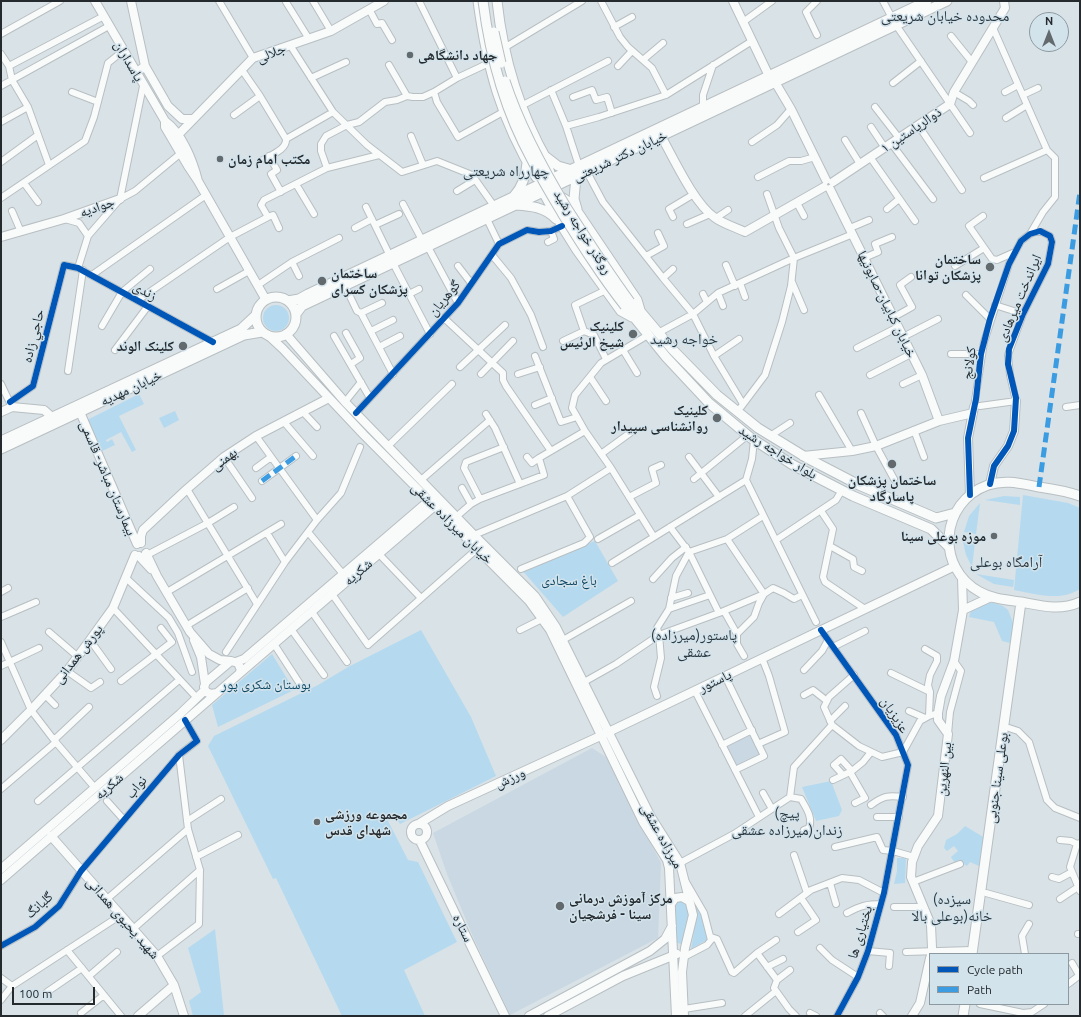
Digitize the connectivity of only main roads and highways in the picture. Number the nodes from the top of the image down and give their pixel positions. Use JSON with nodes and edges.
{"nodes":[{"id":1,"x":95,"y":1,"type":"edge"},
{"id":2,"x":131,"y":1,"type":"edge"},
{"id":3,"x":384,"y":1,"type":"edge"},
{"id":4,"x":478,"y":1,"type":"edge"},
{"id":5,"x":484,"y":1,"type":"edge"},
{"id":6,"x":490,"y":1,"type":"edge"},
{"id":7,"x":497,"y":1,"type":"edge"},
{"id":8,"x":733,"y":1,"type":"edge"},
{"id":9,"x":927,"y":1,"type":"edge"},
{"id":10,"x":947,"y":1,"type":"edge"},
{"id":11,"x":1004,"y":1,"type":"edge"},
{"id":12,"x":894,"y":21,"type":"junction"},
{"id":13,"x":146,"y":66,"type":"junction"},
{"id":14,"x":136,"y":73,"type":"junction"},
{"id":15,"x":772,"y":79,"type":"junction"},
{"id":16,"x":193,"y":119,"type":"junction"},
{"id":17,"x":164,"y":121,"type":"junction"},
{"id":18,"x":178,"y":135,"type":"junction"},
{"id":19,"x":661,"y":136,"type":"junction"},
{"id":20,"x":544,"y":156,"type":"junction"},
{"id":21,"x":527,"y":161,"type":"junction"},
{"id":22,"x":575,"y":171,"type":"junction"},
{"id":23,"x":198,"y":181,"type":"junction"},
{"id":24,"x":558,"y":181,"type":"junction"},
{"id":25,"x":829,"y":184,"type":"junction"},
{"id":26,"x":542,"y":188,"type":"junction"},
{"id":27,"x":120,"y":199,"type":"road end"},
{"id":28,"x":514,"y":201,"type":"junction"},
{"id":29,"x":577,"y":211,"type":"junction"},
{"id":30,"x":562,"y":226,"type":"junction"},
{"id":31,"x":1,"y":237,"type":"edge"},
{"id":32,"x":425,"y":244,"type":"junction"},
{"id":33,"x":392,"y":259,"type":"junction"},
{"id":34,"x":266,"y":300,"type":"junction"},
{"id":35,"x":288,"y":301,"type":"junction"},
{"id":36,"x":628,"y":304,"type":"junction"},
{"id":37,"x":296,"y":314,"type":"junction"},
{"id":38,"x":256,"y":315,"type":"junction"},
{"id":39,"x":637,"y":315,"type":"junction"},
{"id":40,"x":265,"y":334,"type":"junction"},
{"id":41,"x":286,"y":334,"type":"junction"},
{"id":42,"x":653,"y":334,"type":"junction"},
{"id":43,"x":328,"y":398,"type":"junction"},
{"id":44,"x":1016,"y":401,"type":"road end"},
{"id":45,"x":1,"y":412,"type":"edge"},
{"id":46,"x":80,"y":412,"type":"junction"},
{"id":47,"x":52,"y":417,"type":"junction"},
{"id":48,"x":939,"y":422,"type":"junction"},
{"id":49,"x":1,"y":441,"type":"edge"},
{"id":50,"x":1,"y":449,"type":"edge"},
{"id":51,"x":803,"y":456,"type":"junction"},
{"id":52,"x":990,"y":484,"type":"junction"},
{"id":53,"x":970,"y":495,"type":"junction"},
{"id":54,"x":1080,"y":496,"type":"edge"},
{"id":55,"x":438,"y":497,"type":"junction"},
{"id":56,"x":891,"y":499,"type":"junction"},
{"id":57,"x":432,"y":504,"type":"junction"},
{"id":58,"x":886,"y":510,"type":"junction"},
{"id":59,"x":955,"y":513,"type":"junction"},
{"id":60,"x":139,"y":544,"type":"junction"},
{"id":61,"x":949,"y":547,"type":"junction"},
{"id":62,"x":142,"y":555,"type":"junction"},
{"id":63,"x":955,"y":566,"type":"junction"},
{"id":64,"x":962,"y":578,"type":"junction"},
{"id":65,"x":991,"y":596,"type":"junction"},
{"id":66,"x":1080,"y":602,"type":"edge"},
{"id":67,"x":1024,"y":603,"type":"junction"},
{"id":68,"x":963,"y":610,"type":"junction"},
{"id":69,"x":188,"y":629,"type":"junction"},
{"id":70,"x":233,"y":662,"type":"junction"},
{"id":71,"x":239,"y":674,"type":"junction"},
{"id":72,"x":205,"y":687,"type":"junction"},
{"id":73,"x":217,"y":693,"type":"junction"},
{"id":74,"x":599,"y":712,"type":"junction"},
{"id":75,"x":623,"y":725,"type":"junction"},
{"id":76,"x":605,"y":734,"type":"junction"},
{"id":77,"x":1,"y":740,"type":"edge"},
{"id":78,"x":651,"y":817,"type":"junction"},
{"id":79,"x":643,"y":822,"type":"junction"},
{"id":80,"x":51,"y":836,"type":"junction"},
{"id":81,"x":420,"y":841,"type":"joint"},
{"id":82,"x":1,"y":869,"type":"edge"},
{"id":83,"x":1,"y":880,"type":"edge"},
{"id":84,"x":689,"y":901,"type":"junction"},
{"id":85,"x":671,"y":904,"type":"junction"},
{"id":86,"x":672,"y":926,"type":"junction"},
{"id":87,"x":684,"y":952,"type":"junction"},
{"id":88,"x":931,"y":953,"type":"edge"},
{"id":89,"x":974,"y":953,"type":"edge"},
{"id":90,"x":674,"y":956,"type":"junction"},
{"id":91,"x":929,"y":964,"type":"edge"},
{"id":92,"x":621,"y":972,"type":"junction"},
{"id":93,"x":174,"y":985,"type":"junction"},
{"id":94,"x":965,"y":1005,"type":"edge"},
{"id":95,"x":970,"y":1005,"type":"edge"},
{"id":96,"x":684,"y":1012,"type":"edge"},
{"id":97,"x":560,"y":1013,"type":"edge"},
{"id":98,"x":138,"y":1016,"type":"edge"},
{"id":99,"x":184,"y":1016,"type":"edge"},
{"id":100,"x":505,"y":1016,"type":"edge"},
{"id":101,"x":529,"y":1016,"type":"edge"},
{"id":102,"x":548,"y":1016,"type":"edge"},
{"id":103,"x":676,"y":1016,"type":"edge"},
{"id":104,"x":912,"y":1016,"type":"edge"},
{"id":105,"x":963,"y":1016,"type":"edge"},
{"id":106,"x":968,"y":1016,"type":"edge"}],
"edges":[{"from":1,"to":14,"type":"main road","name":"پاسداران"},
{"from":2,"to":13,"type":"main road"},
{"from":3,"to":16,"type":"main road","name":"جلالی"},
{"from":4,"to":21,"type":"main road"},
{"from":5,"to":36,"type":"main road","name":"روگذر خواجه رشید","bridge":true},
{"from":6,"to":36,"type":"main road","name":"روگذر خواجه رشید","bridge":true},
{"from":7,"to":20,"type":"main road"},
{"from":8,"to":15,"type":"main road","name":"خیابان کبابیان-صابونیها"},
{"from":9,"to":12,"type":"main road","name":"خیابان دکتر شریعتی"},
{"from":10,"to":12,"type":"main road","name":"خیابان دکتر شریعتی"},
{"from":11,"to":25,"type":"main road","name":"ذوالریاستین ۱"},
{"from":12,"to":15,"type":"main road","name":"خیابان دکتر شریعتی"},
{"from":13,"to":14,"type":"main road"},
{"from":13,"to":16,"type":"main road"},
{"from":14,"to":17,"type":"main road","name":"پاسداران"},
{"from":15,"to":19,"type":"main road","name":"خیابان دکتر شریعتی"},
{"from":15,"to":22,"type":"main road","name":"خیابان دکتر شریعتی"},
{"from":15,"to":25,"type":"main road","name":"خیابان کبابیان-صابونیها"},
{"from":16,"to":18,"type":"main road","name":"جلالی"},
{"from":17,"to":18,"type":"main road","name":"پاسداران"},
{"from":17,"to":23,"type":"main road","name":"پاسداران"},
{"from":18,"to":23,"type":"main road","name":"پاسداران"},
{"from":19,"to":22,"type":"main road","name":"خیابان دکتر شریعتی"},
{"from":19,"to":25,"type":"main road","name":"ذوالریاستین ۱"},
{"from":20,"to":21,"type":"main road"},
{"from":20,"to":22,"type":"main road"},
{"from":20,"to":24,"type":"main road"},
{"from":21,"to":28,"type":"main road"},
{"from":22,"to":24,"type":"main road","name":"خیابان دکتر شریعتی"},
{"from":22,"to":29,"type":"main road"},
{"from":23,"to":34,"type":"main road","name":"پاسداران"},
{"from":24,"to":26,"type":"main road","name":"خیابان دکتر شریعتی"},
{"from":25,"to":48,"type":"main road","name":"خیابان کبابیان-صابونیها"},
{"from":26,"to":28,"type":"main road","name":"خیابان دکتر شریعتی"},
{"from":26,"to":30,"type":"main road"},
{"from":27,"to":31,"type":"main road","name":"جوادیه"},
{"from":28,"to":30,"type":"main road"},
{"from":28,"to":32,"type":"main road","name":"خیابان دکتر شریعتی"},
{"from":28,"to":32,"type":"main road","name":"خیابان دکتر شریعتی"},
{"from":29,"to":30,"type":"main road"},
{"from":29,"to":39,"type":"main road"},
{"from":30,"to":39,"type":"main road"},
{"from":32,"to":33,"type":"main road","name":"خیابان دکتر شریعتی"},
{"from":33,"to":35,"type":"main road","name":"خیابان دکتر شریعتی"},
{"from":33,"to":37,"type":"main road","name":"خیابان دکتر شریعتی"},
{"from":34,"to":35,"type":"main road"},
{"from":34,"to":38,"type":"main road"},
{"from":35,"to":37,"type":"main road"},
{"from":36,"to":39,"type":"main road"},
{"from":37,"to":41,"type":"main road"},
{"from":38,"to":40,"type":"main road"},
{"from":38,"to":47,"type":"main road","name":"خیابان مهدیه"},
{"from":39,"to":42,"type":"main road","name":"بلوار خواجه رشید"},
{"from":40,"to":41,"type":"main road"},
{"from":40,"to":43,"type":"main road","name":"خیابان میرزاده عشقی"},
{"from":40,"to":46,"type":"main road","name":"خیابان مهدیه"},
{"from":41,"to":55,"type":"main road","name":"خیابان میرزاده عشقی"},
{"from":42,"to":51,"type":"main road","name":"بلوار خواجه رشید"},
{"from":42,"to":58,"type":"main road","name":"بلوار خواجه رشید"},
{"from":43,"to":57,"type":"main road","name":"خیابان میرزاده عشقی"},
{"from":43,"to":60,"type":"main road","name":"بهمنی"},
{"from":44,"to":52,"type":"main road"},
{"from":45,"to":47,"type":"main road"},
{"from":46,"to":50,"type":"main road","name":"خیابان مهدیه"},
{"from":46,"to":60,"type":"main road","name":"بیمارستان مباشر- قاسمی"},
{"from":47,"to":49,"type":"main road","name":"خیابان مهدیه"},
{"from":48,"to":51,"type":"main road"},
{"from":48,"to":53,"type":"main road","name":"کولانج"},
{"from":51,"to":56,"type":"main road","name":"بلوار خواجه رشید"},
{"from":52,"to":53,"type":"main road"},
{"from":52,"to":54,"type":"main road"},
{"from":53,"to":59,"type":"main road"},
{"from":55,"to":57,"type":"main road","name":"شکریه"},
{"from":55,"to":74,"type":"main road","name":"خیابان میرزاده عشقی"},
{"from":56,"to":58,"type":"main road"},
{"from":56,"to":59,"type":"main road","name":"بلوار خواجه رشید"},
{"from":57,"to":70,"type":"main road","name":"شکریه"},
{"from":57,"to":71,"type":"main road","name":"شکریه"},
{"from":57,"to":76,"type":"main road","name":"خیابان میرزاده عشقی"},
{"from":58,"to":61,"type":"main road","name":"بلوار خواجه رشید"},
{"from":59,"to":61,"type":"main road"},
{"from":60,"to":62,"type":"main road","name":"بهمنی"},
{"from":61,"to":63,"type":"main road"},
{"from":62,"to":69,"type":"main road"},
{"from":62,"to":77,"type":"main road","name":"پورش همدانی"},
{"from":63,"to":64,"type":"main road"},
{"from":63,"to":75,"type":"main road","name":"پاستور"},
{"from":64,"to":65,"type":"main road"},
{"from":64,"to":68,"type":"main road"},
{"from":65,"to":67,"type":"main road"},
{"from":65,"to":68,"type":"main road"},
{"from":66,"to":67,"type":"main road"},
{"from":67,"to":89,"type":"main road","name":"بوعلی سینا جنوبی"},
{"from":67,"to":89,"type":"main road","name":"بوعلی سینا جنوبی"},
{"from":68,"to":88,"type":"main road","name":"بین النهرین"},
{"from":69,"to":70,"type":"main road"},
{"from":69,"to":72,"type":"main road"},
{"from":70,"to":71,"type":"main road"},
{"from":70,"to":72,"type":"main road","name":"شکریه"},
{"from":71,"to":73,"type":"main road","name":"شکریه"},
{"from":72,"to":73,"type":"main road"},
{"from":72,"to":82,"type":"main road","name":"شکریه"},
{"from":73,"to":80,"type":"main road","name":"شکریه"},
{"from":74,"to":75,"type":"main road"},
{"from":74,"to":76,"type":"main road","name":"خیابان میرزاده عشقی"},
{"from":75,"to":76,"type":"main road","name":"پاستور"},
{"from":76,"to":78,"type":"main road","name":"میرزاده عشقی"},
{"from":76,"to":79,"type":"main road","name":"میرزاده عشقی"},
{"from":76,"to":81,"type":"main road","name":"ورزش"},
{"from":78,"to":79,"type":"main road"},
{"from":78,"to":84,"type":"main road","name":"میرزاده عشقی"},
{"from":79,"to":85,"type":"main road","name":"میرزاده عشقی"},
{"from":80,"to":83,"type":"main road","name":"شکریه"},
{"from":80,"to":93,"type":"main road","name":"شهید یحیوی همدانی"},
{"from":81,"to":100,"type":"main road","name":"ستاره"},
{"from":84,"to":85,"type":"main road"},
{"from":84,"to":87,"type":"main road","name":"میرزاده عشقی"},
{"from":85,"to":86,"type":"main road","name":"میرزاده عشقی"},
{"from":86,"to":90,"type":"main road","name":"میرزاده عشقی"},
{"from":86,"to":92,"type":"main road"},
{"from":87,"to":90,"type":"main road"},
{"from":87,"to":96,"type":"main road","name":"میرزاده عشقی"},
{"from":90,"to":92,"type":"main road"},
{"from":90,"to":103,"type":"main road","name":"میرزاده عشقی"},
{"from":91,"to":104,"type":"main road","name":"بین النهرین"},
{"from":92,"to":97,"type":"main road"},
{"from":92,"to":101,"type":"main road"},
{"from":93,"to":98,"type":"main road"},
{"from":93,"to":99,"type":"main road","name":"شهید یحیوی همدانی"},
{"from":94,"to":105,"type":"main road"},
{"from":95,"to":106,"type":"main road"},
{"from":97,"to":102,"type":"main road"}]}
